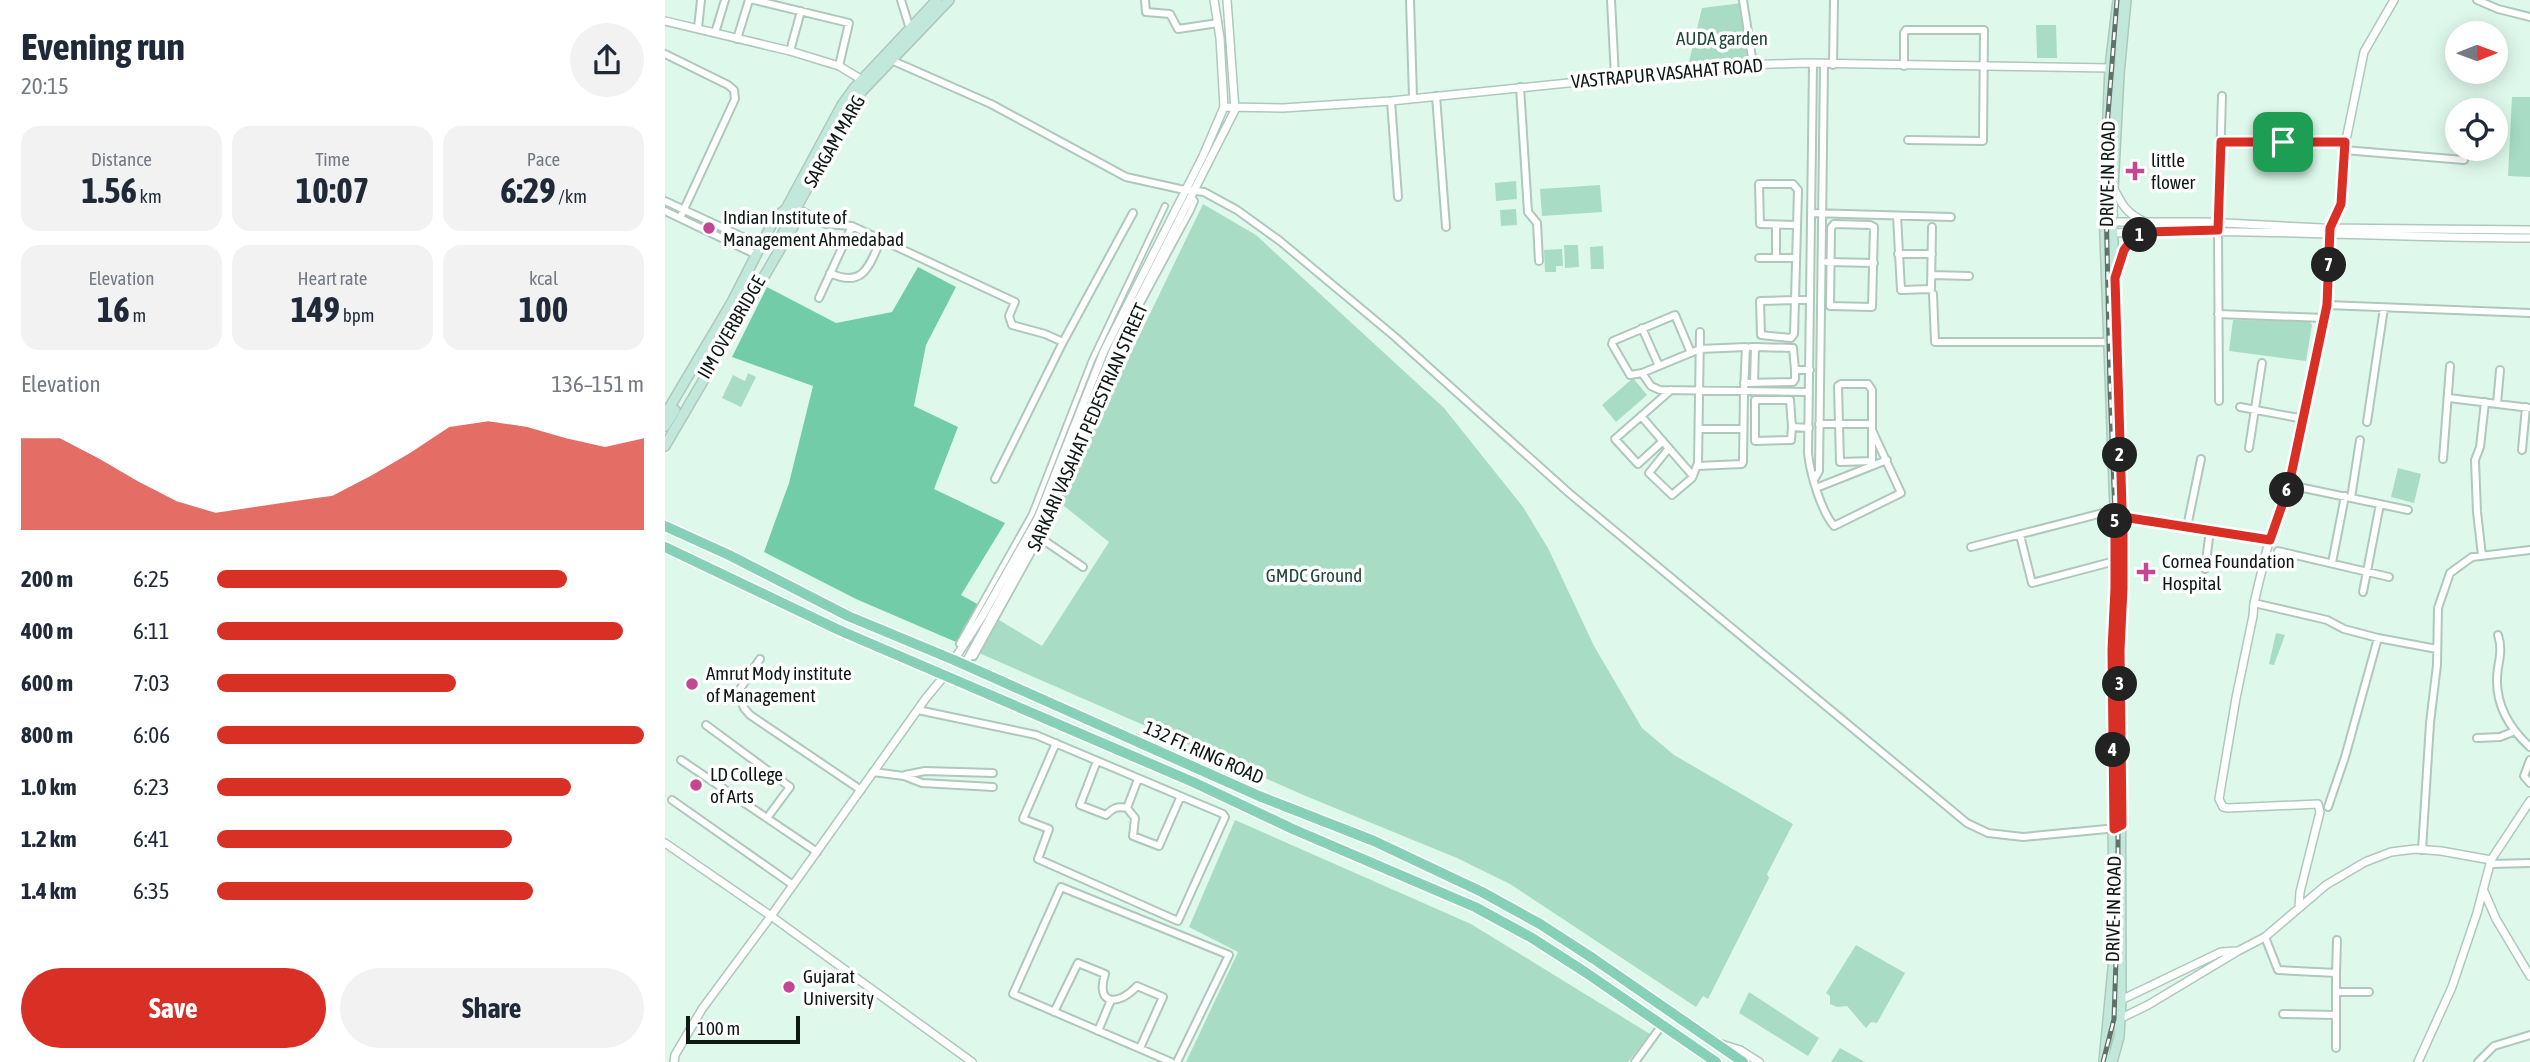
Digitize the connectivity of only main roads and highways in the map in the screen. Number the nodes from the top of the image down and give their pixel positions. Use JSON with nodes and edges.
{"nodes":[{"id":1,"x":937,"y":0,"type":"edge"},
{"id":2,"x":949,"y":0,"type":"edge"},
{"id":3,"x":2118,"y":0,"type":"edge"},
{"id":4,"x":2126,"y":0,"type":"edge"},
{"id":5,"x":887,"y":57,"type":"junction"},
{"id":6,"x":792,"y":211,"type":"junction"},
{"id":7,"x":2109,"y":223,"type":"junction"},
{"id":8,"x":2109,"y":233,"type":"junction"},
{"id":9,"x":768,"y":247,"type":"junction"},
{"id":10,"x":665,"y":415,"type":"edge"},
{"id":11,"x":665,"y":426,"type":"edge"},
{"id":12,"x":665,"y":438,"type":"edge"},
{"id":13,"x":665,"y":446,"type":"edge"},
{"id":14,"x":2120,"y":512,"type":"junction"},
{"id":15,"x":665,"y":526,"type":"edge"},
{"id":16,"x":665,"y":547,"type":"edge"},
{"id":17,"x":2118,"y":827,"type":"junction"},
{"id":18,"x":1716,"y":1062,"type":"edge"},
{"id":19,"x":1743,"y":1062,"type":"edge"},
{"id":20,"x":2104,"y":1062,"type":"edge"},
{"id":21,"x":2112,"y":1062,"type":"edge"}],
"edges":[{"from":1,"to":5,"type":"main road","name":"SARGAM MARG"},
{"from":2,"to":5,"type":"main road","name":"SARGAM MARG"},
{"from":3,"to":7,"type":"main road","name":"DRIVE-IN ROAD"},
{"from":4,"to":7,"type":"main road","name":"DRIVE-IN ROAD"},
{"from":5,"to":6,"type":"main road","name":"SARGAM MARG"},
{"from":6,"to":9,"type":"main road","name":"IIM OVERBRIDGE"},
{"from":6,"to":9,"type":"main road","name":"SARGAM MARG"},
{"from":6,"to":13,"type":"main road","name":"SARGAM MARG"},
{"from":7,"to":8,"type":"main road","name":"DRIVE-IN ROAD"},
{"from":8,"to":14,"type":"main road","name":"DRIVE-IN ROAD"},
{"from":8,"to":14,"type":"main road","name":"DRIVE-IN ROAD"},
{"from":9,"to":10,"type":"main road","name":"SARGAM MARG"},
{"from":9,"to":11,"type":"main road","name":"IIM OVERBRIDGE"},
{"from":9,"to":12,"type":"main road","name":"IIM OVERBRIDGE"},
{"from":14,"to":17,"type":"main road","name":"DRIVE-IN ROAD"},
{"from":14,"to":17,"type":"main road","name":"DRIVE-IN ROAD"},
{"from":15,"to":19,"type":"main road","name":"132 FT. RING ROAD"},
{"from":16,"to":18,"type":"main road","name":"132 FT. RING ROAD"},
{"from":17,"to":20,"type":"main road","name":"DRIVE-IN ROAD"},
{"from":17,"to":21,"type":"main road","name":"DRIVE-IN ROAD"}]}
